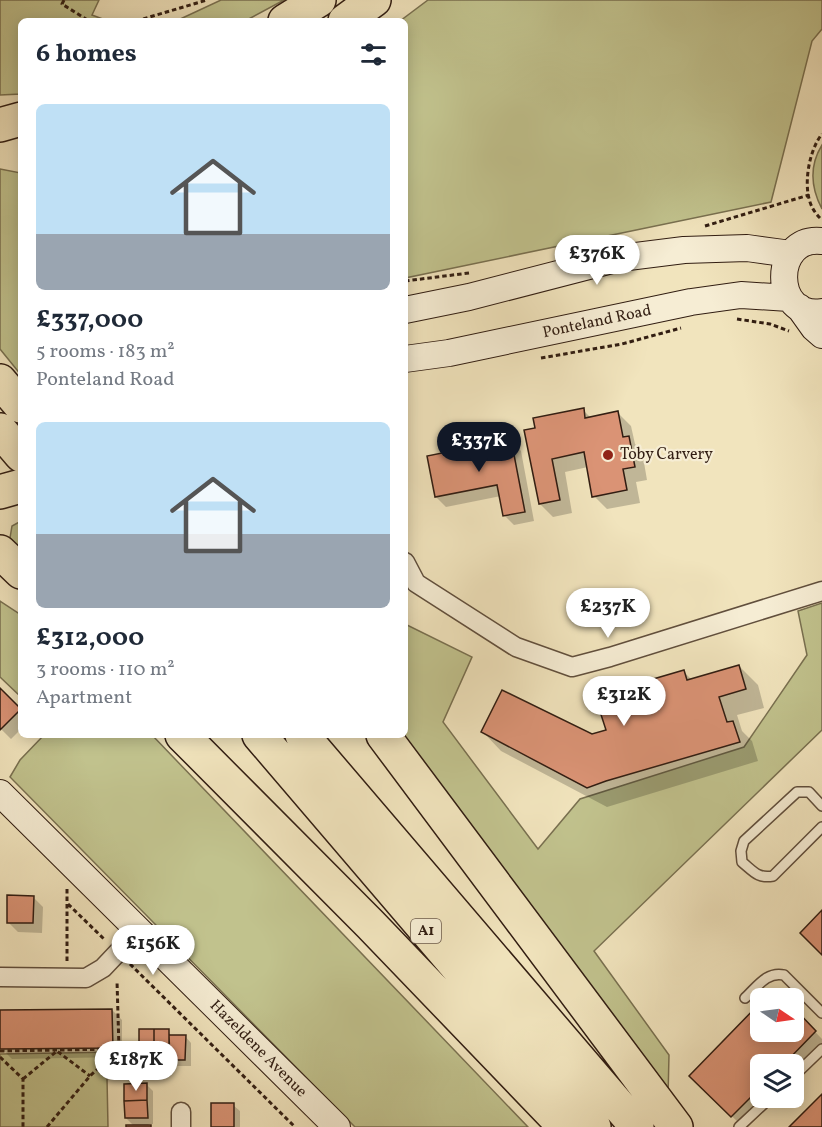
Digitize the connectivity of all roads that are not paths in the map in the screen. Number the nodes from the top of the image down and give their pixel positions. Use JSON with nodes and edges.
{"nodes":[{"id":1,"x":319,"y":0,"type":"edge"},
{"id":2,"x":374,"y":0,"type":"edge"},
{"id":3,"x":290,"y":18,"type":"edge"},
{"id":4,"x":349,"y":18,"type":"edge"},
{"id":5,"x":18,"y":120,"type":"edge"},
{"id":6,"x":0,"y":125,"type":"edge"},
{"id":7,"x":0,"y":134,"type":"edge"},
{"id":8,"x":18,"y":137,"type":"edge"},
{"id":9,"x":822,"y":241,"type":"edge"},
{"id":10,"x":791,"y":254,"type":"junction"},
{"id":11,"x":408,"y":309,"type":"edge"},
{"id":12,"x":809,"y":316,"type":"edge"},
{"id":13,"x":408,"y":359,"type":"edge"},
{"id":14,"x":0,"y":381,"type":"edge"},
{"id":15,"x":18,"y":402,"type":"edge"},
{"id":16,"x":0,"y":430,"type":"edge"},
{"id":17,"x":18,"y":451,"type":"edge"},
{"id":18,"x":18,"y":487,"type":"edge"},
{"id":19,"x":0,"y":492,"type":"edge"},
{"id":20,"x":0,"y":552,"type":"edge"},
{"id":21,"x":408,"y":567,"type":"edge"},
{"id":22,"x":18,"y":569,"type":"edge"},
{"id":23,"x":0,"y":580,"type":"edge"},
{"id":24,"x":18,"y":590,"type":"edge"},
{"id":25,"x":822,"y":591,"type":"edge"},
{"id":26,"x":185,"y":738,"type":"edge"},
{"id":27,"x":262,"y":738,"type":"edge"},
{"id":28,"x":305,"y":738,"type":"edge"},
{"id":29,"x":385,"y":738,"type":"edge"},
{"id":30,"x":0,"y":793,"type":"edge"},
{"id":31,"x":822,"y":806,"type":"edge"},
{"id":32,"x":822,"y":827,"type":"edge"},
{"id":33,"x":138,"y":931,"type":"junction"},
{"id":34,"x":0,"y":977,"type":"edge"},
{"id":35,"x":745,"y":998,"type":"dead end"},
{"id":36,"x":822,"y":1013,"type":"edge"},
{"id":37,"x":822,"y":1049,"type":"edge"},
{"id":38,"x":804,"y":1066,"type":"edge"},
{"id":39,"x":759,"y":1108,"type":"edge"},
{"id":40,"x":336,"y":1127,"type":"edge"},
{"id":41,"x":565,"y":1127,"type":"edge"},
{"id":42,"x":594,"y":1127,"type":"edge"},
{"id":43,"x":637,"y":1127,"type":"edge"},
{"id":44,"x":676,"y":1127,"type":"edge"},
{"id":45,"x":739,"y":1127,"type":"edge"}],
"edges":[{"from":1,"to":3,"type":"highway"},
{"from":2,"to":4,"type":"highway"},
{"from":5,"to":6,"type":"highway"},
{"from":7,"to":8,"type":"highway"},
{"from":9,"to":10,"type":"main road"},
{"from":10,"to":11,"type":"main road"},
{"from":10,"to":12,"type":"main road"},
{"from":12,"to":13,"type":"main road","name":"Ponteland Road"},
{"from":14,"to":15,"type":"highway"},
{"from":16,"to":17,"type":"highway"},
{"from":18,"to":19,"type":"highway"},
{"from":20,"to":22,"type":"highway"},
{"from":21,"to":25,"type":"street"},
{"from":23,"to":24,"type":"highway"},
{"from":26,"to":41,"type":"highway","number":"A1"},
{"from":27,"to":42,"type":"highway","number":"A1"},
{"from":28,"to":43,"type":"highway","number":"A1"},
{"from":29,"to":44,"type":"highway"},
{"from":30,"to":33,"type":"main road","name":"Hazeldene Avenue"},
{"from":31,"to":32,"type":"lane"},
{"from":33,"to":34,"type":"street"},
{"from":33,"to":40,"type":"main road","name":"Hazeldene Avenue"},
{"from":35,"to":36,"type":"lane"},
{"from":37,"to":38,"type":"lane"},
{"from":39,"to":45,"type":"lane"}]}
